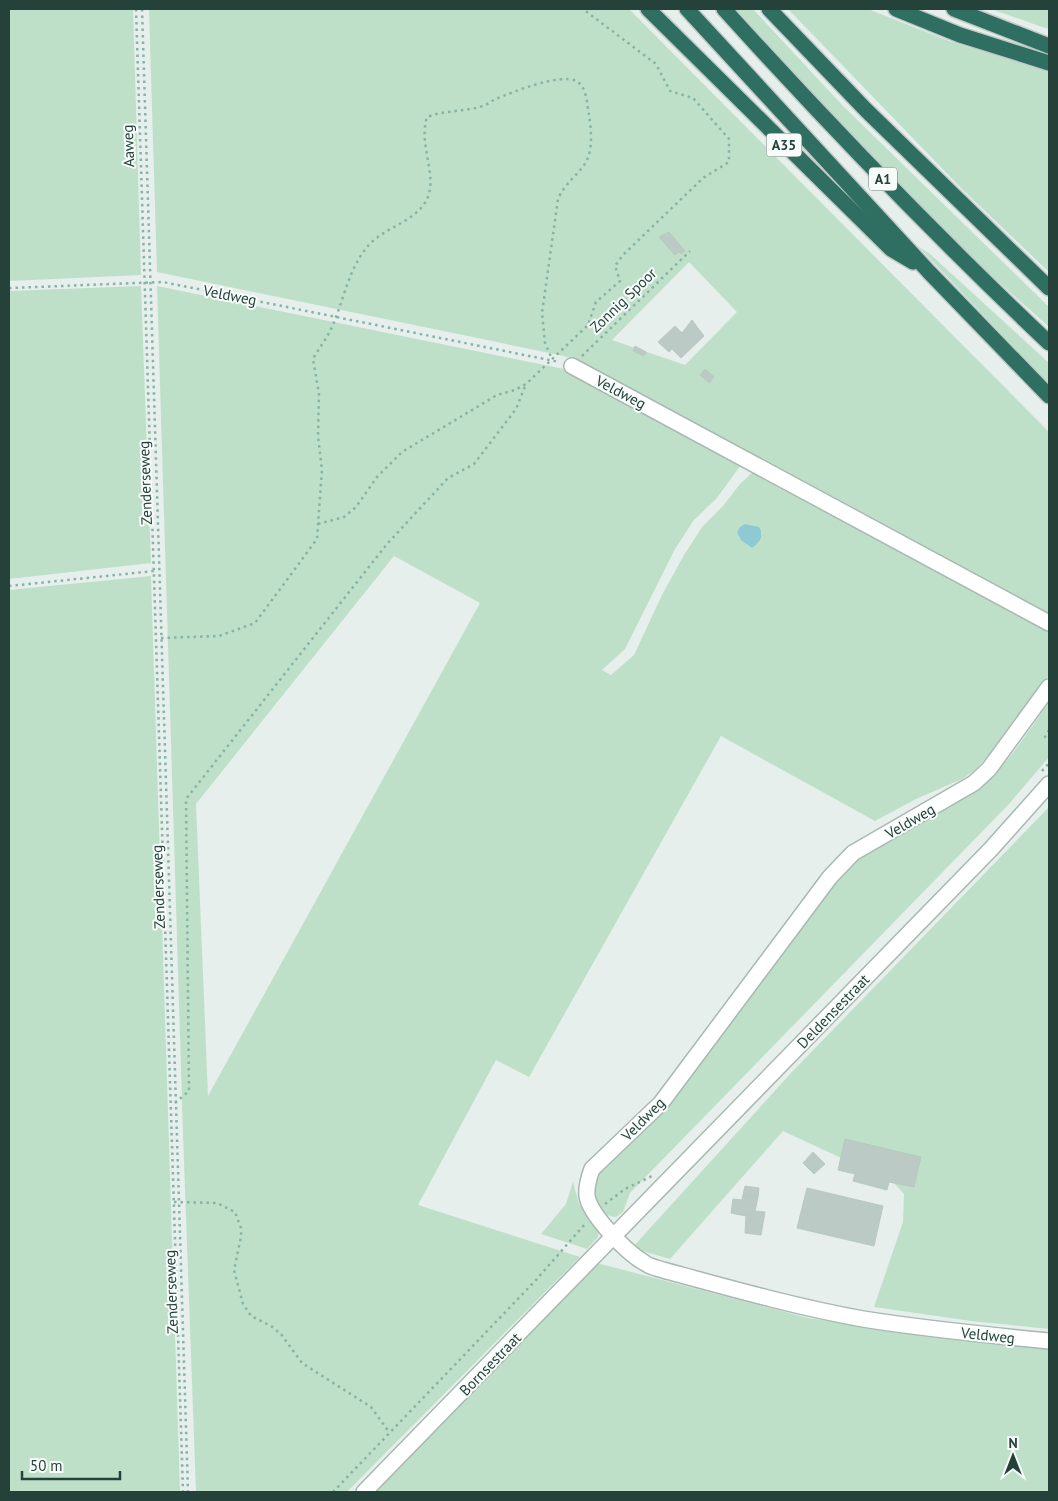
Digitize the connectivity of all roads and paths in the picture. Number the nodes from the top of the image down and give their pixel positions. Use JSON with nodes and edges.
{"nodes":[{"id":1,"x":136,"y":9,"type":"edge"},
{"id":2,"x":142,"y":9,"type":"edge"},
{"id":3,"x":583,"y":9,"type":"edge"},
{"id":4,"x":648,"y":9,"type":"edge"},
{"id":5,"x":687,"y":9,"type":"edge"},
{"id":6,"x":724,"y":9,"type":"edge"},
{"id":7,"x":769,"y":9,"type":"edge"},
{"id":8,"x":896,"y":9,"type":"edge"},
{"id":9,"x":954,"y":9,"type":"edge"},
{"id":10,"x":1049,"y":46,"type":"edge"},
{"id":11,"x":1049,"y":63,"type":"edge"},
{"id":12,"x":690,"y":251,"type":"dead end"},
{"id":13,"x":929,"y":272,"type":"junction"},
{"id":14,"x":144,"y":282,"type":"junction"},
{"id":15,"x":150,"y":282,"type":"junction"},
{"id":16,"x":9,"y":288,"type":"edge"},
{"id":17,"x":1049,"y":288,"type":"edge"},
{"id":18,"x":336,"y":316,"type":"junction"},
{"id":19,"x":1049,"y":343,"type":"edge"},
{"id":20,"x":552,"y":359,"type":"junction"},
{"id":21,"x":572,"y":366,"type":"junction"},
{"id":22,"x":526,"y":384,"type":"junction"},
{"id":23,"x":1049,"y":396,"type":"edge"},
{"id":24,"x":318,"y":524,"type":"junction"},
{"id":25,"x":154,"y":571,"type":"junction"},
{"id":26,"x":9,"y":586,"type":"edge"},
{"id":27,"x":1049,"y":623,"type":"edge"},
{"id":28,"x":159,"y":638,"type":"junction"},
{"id":29,"x":1049,"y":687,"type":"edge"},
{"id":30,"x":1049,"y":730,"type":"edge"},
{"id":31,"x":1049,"y":739,"type":"edge"},
{"id":32,"x":1049,"y":784,"type":"edge"},
{"id":33,"x":171,"y":1103,"type":"junction"},
{"id":34,"x":175,"y":1103,"type":"junction"},
{"id":35,"x":174,"y":1202,"type":"junction"},
{"id":36,"x":180,"y":1202,"type":"junction"},
{"id":37,"x":594,"y":1213,"type":"junction"},
{"id":38,"x":615,"y":1236,"type":"junction"},
{"id":39,"x":1049,"y":1341,"type":"edge"},
{"id":40,"x":389,"y":1432,"type":"junction"},
{"id":41,"x":183,"y":1492,"type":"edge"},
{"id":42,"x":188,"y":1492,"type":"edge"},
{"id":43,"x":333,"y":1492,"type":"edge"},
{"id":44,"x":364,"y":1492,"type":"edge"}],
"edges":[{"from":1,"to":14,"type":"path","name":"Aaweg"},
{"from":2,"to":15,"type":"path","name":"Aaweg"},
{"from":3,"to":20,"type":"path"},
{"from":4,"to":13,"type":"highway","number":"A35"},
{"from":5,"to":13,"type":"highway","number":"A35"},
{"from":6,"to":19,"type":"highway","number":"A1"},
{"from":7,"to":17,"type":"highway","number":"A1"},
{"from":8,"to":11,"type":"highway"},
{"from":9,"to":10,"type":"highway"},
{"from":12,"to":21,"type":"path","name":"Zonnig Spoor"},
{"from":13,"to":23,"type":"highway","number":"A35"},
{"from":14,"to":15,"type":"path","name":"Veldweg"},
{"from":14,"to":16,"type":"path","name":"Veldweg"},
{"from":14,"to":25,"type":"path","name":"Zenderseweg"},
{"from":15,"to":18,"type":"path","name":"Veldweg"},
{"from":15,"to":28,"type":"path","name":"Zenderseweg"},
{"from":18,"to":20,"type":"path","name":"Veldweg"},
{"from":18,"to":20,"type":"path"},
{"from":18,"to":24,"type":"path"},
{"from":20,"to":21,"type":"path","name":"Veldweg"},
{"from":20,"to":22,"type":"path"},
{"from":21,"to":27,"type":"street","name":"Veldweg"},
{"from":22,"to":24,"type":"path"},
{"from":22,"to":34,"type":"path"},
{"from":24,"to":28,"type":"path"},
{"from":25,"to":26,"type":"path"},
{"from":25,"to":28,"type":"path","name":"Zenderseweg"},
{"from":28,"to":33,"type":"path","name":"Zenderseweg"},
{"from":28,"to":34,"type":"path","name":"Zenderseweg"},
{"from":29,"to":37,"type":"street","name":"Veldweg"},
{"from":30,"to":31,"type":"path"},
{"from":32,"to":38,"type":"street","name":"Deldensestraat"},
{"from":33,"to":34,"type":"path"},
{"from":33,"to":35,"type":"path","name":"Zenderseweg"},
{"from":34,"to":36,"type":"path","name":"Zenderseweg"},
{"from":35,"to":36,"type":"path"},
{"from":35,"to":41,"type":"path","name":"Zenderseweg"},
{"from":36,"to":40,"type":"path"},
{"from":36,"to":42,"type":"path","name":"Zenderseweg"},
{"from":37,"to":38,"type":"street","name":"Veldweg"},
{"from":37,"to":40,"type":"path"},
{"from":38,"to":39,"type":"street","name":"Veldweg"},
{"from":38,"to":44,"type":"street","name":"Bornsestraat"},
{"from":40,"to":43,"type":"path"}]}
